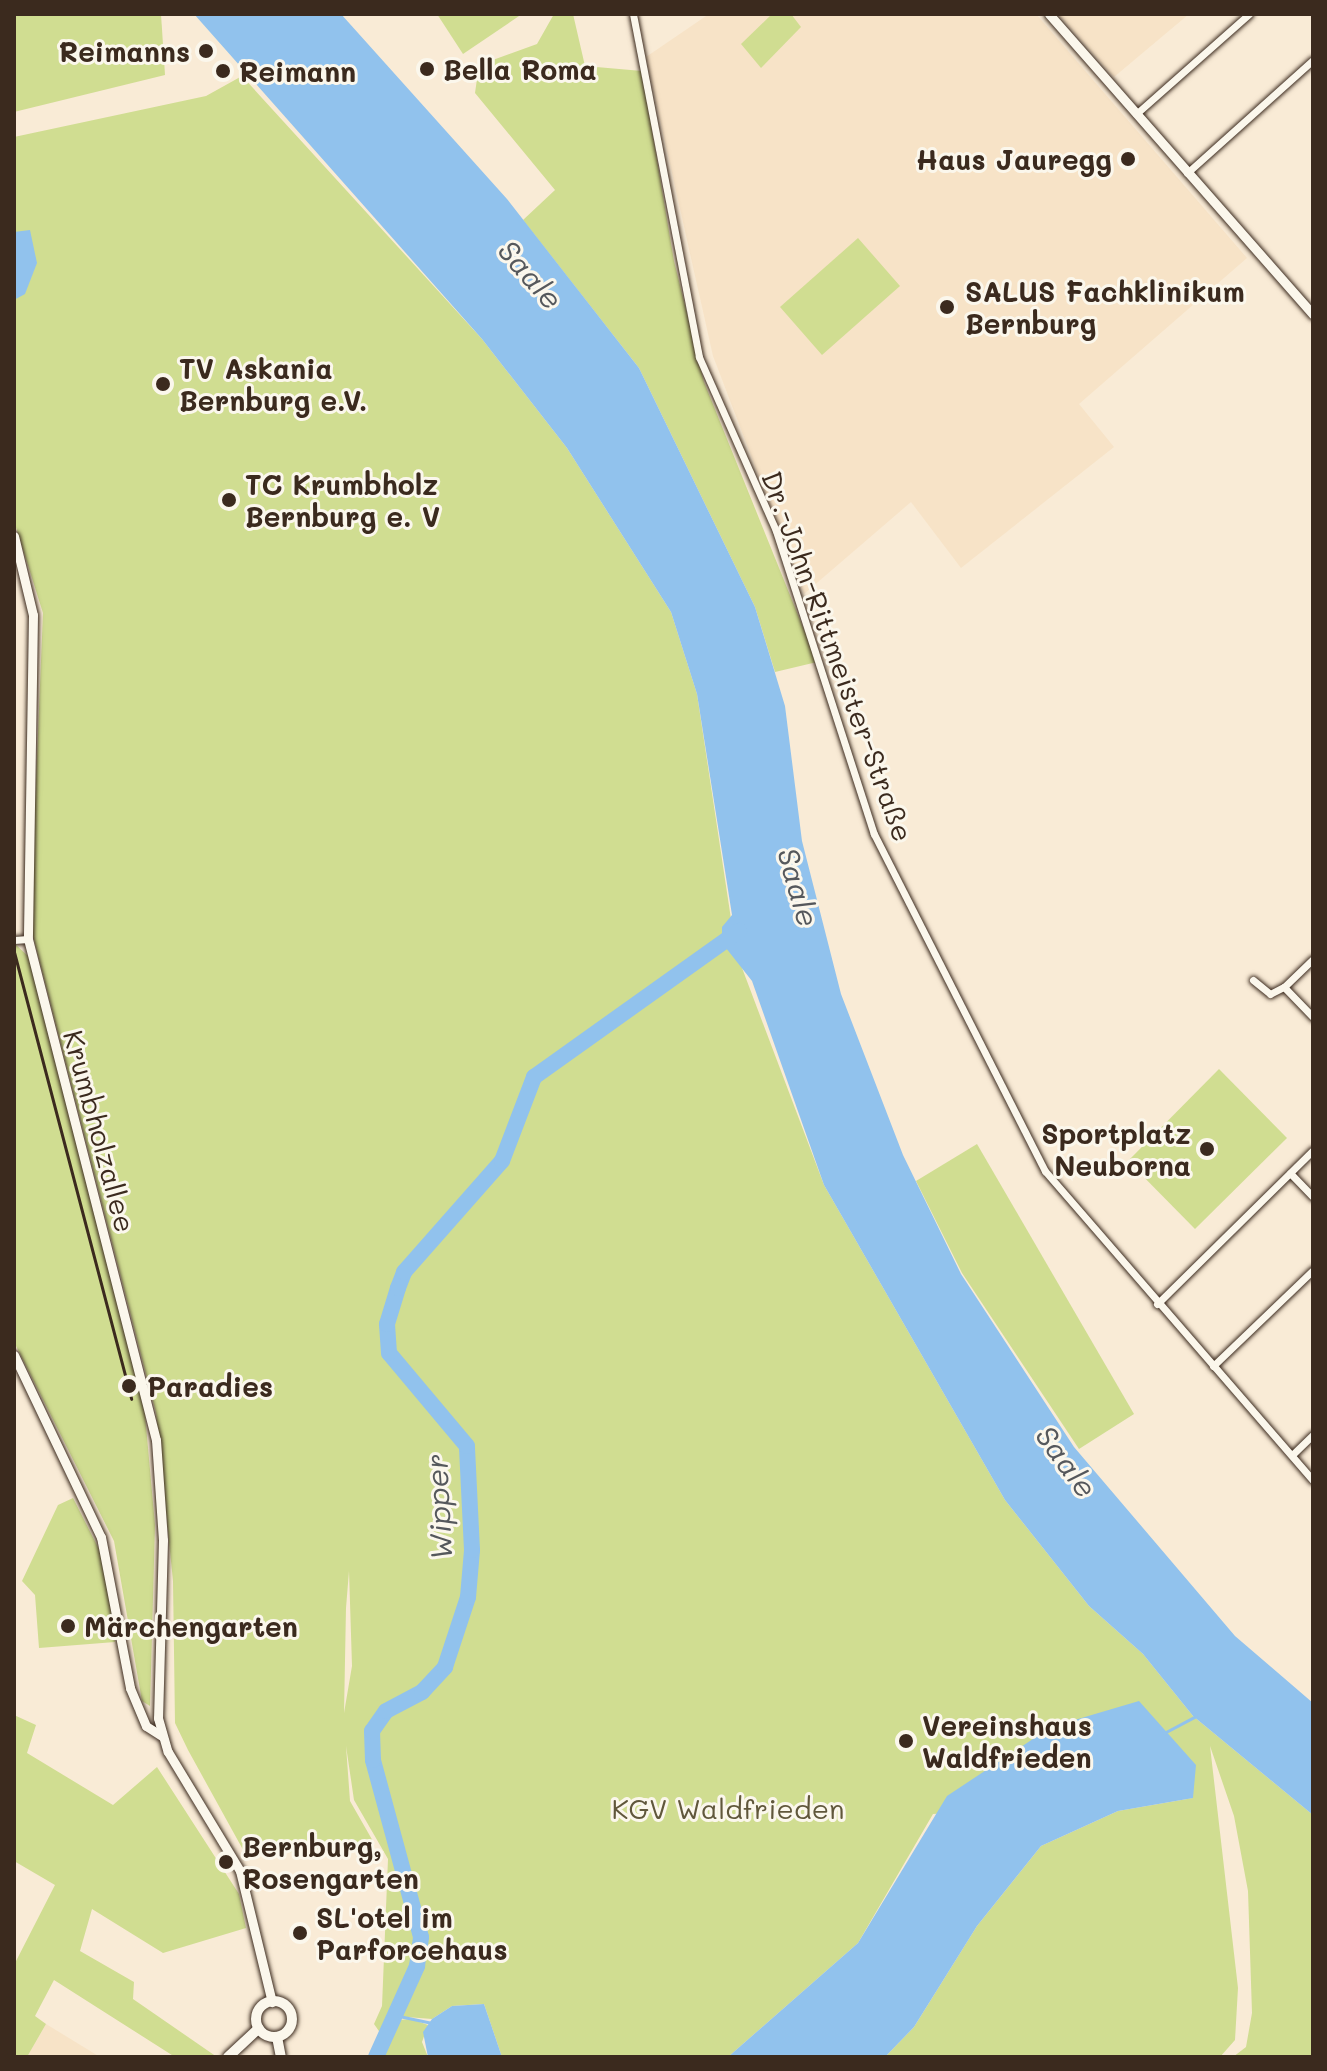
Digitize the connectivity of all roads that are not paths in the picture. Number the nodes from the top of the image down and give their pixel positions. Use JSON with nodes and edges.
{"nodes":[{"id":1,"x":633,"y":14,"type":"edge"},
{"id":2,"x":1049,"y":14,"type":"edge"},
{"id":3,"x":1249,"y":14,"type":"edge"},
{"id":4,"x":1313,"y":60,"type":"edge"},
{"id":5,"x":1136,"y":114,"type":"junction"},
{"id":6,"x":1187,"y":173,"type":"junction"},
{"id":7,"x":1313,"y":315,"type":"edge"},
{"id":8,"x":14,"y":536,"type":"edge"},
{"id":9,"x":28,"y":939,"type":"junction"},
{"id":10,"x":14,"y":940,"type":"edge"},
{"id":11,"x":1313,"y":959,"type":"edge"},
{"id":12,"x":1253,"y":980,"type":"dead end"},
{"id":13,"x":1284,"y":987,"type":"junction"},
{"id":14,"x":1313,"y":1017,"type":"edge"},
{"id":15,"x":1313,"y":1150,"type":"edge"},
{"id":16,"x":1290,"y":1173,"type":"junction"},
{"id":17,"x":1313,"y":1197,"type":"edge"},
{"id":18,"x":1313,"y":1270,"type":"edge"},
{"id":19,"x":1157,"y":1304,"type":"junction"},
{"id":20,"x":15,"y":1358,"type":"edge"},
{"id":21,"x":1213,"y":1366,"type":"junction"},
{"id":22,"x":1313,"y":1435,"type":"edge"},
{"id":23,"x":1292,"y":1455,"type":"junction"},
{"id":24,"x":1313,"y":1480,"type":"edge"},
{"id":25,"x":162,"y":1736,"type":"junction"},
{"id":26,"x":272,"y":2002,"type":"junction"},
{"id":27,"x":259,"y":2028,"type":"junction"},
{"id":28,"x":277,"y":2037,"type":"junction"},
{"id":29,"x":228,"y":2057,"type":"edge"},
{"id":30,"x":281,"y":2057,"type":"edge"}],
"edges":[{"from":1,"to":19,"type":"street","name":"Dr.-John-Rittmeister-Straße"},
{"from":2,"to":5,"type":"street"},
{"from":3,"to":5,"type":"street"},
{"from":4,"to":6,"type":"street"},
{"from":5,"to":6,"type":"street"},
{"from":6,"to":7,"type":"street"},
{"from":8,"to":9,"type":"street","name":"Krumbholzallee"},
{"from":9,"to":10,"type":"street"},
{"from":9,"to":25,"type":"street","name":"Krumbholzallee"},
{"from":11,"to":13,"type":"street"},
{"from":12,"to":13,"type":"street"},
{"from":13,"to":14,"type":"street"},
{"from":15,"to":16,"type":"street"},
{"from":16,"to":17,"type":"street"},
{"from":16,"to":19,"type":"street"},
{"from":18,"to":21,"type":"street"},
{"from":19,"to":21,"type":"street","name":"Dr.-John-Rittmeister-Straße"},
{"from":20,"to":25,"type":"street"},
{"from":21,"to":23,"type":"street","name":"Dr.-John-Rittmeister-Straße"},
{"from":22,"to":23,"type":"street"},
{"from":23,"to":24,"type":"street","name":"Dr.-John-Rittmeister-Straße"},
{"from":25,"to":26,"type":"street"},
{"from":26,"to":27,"type":"main road"},
{"from":26,"to":28,"type":"main road"},
{"from":27,"to":28,"type":"main road"},
{"from":27,"to":29,"type":"main road"},
{"from":28,"to":30,"type":"main road"}]}
